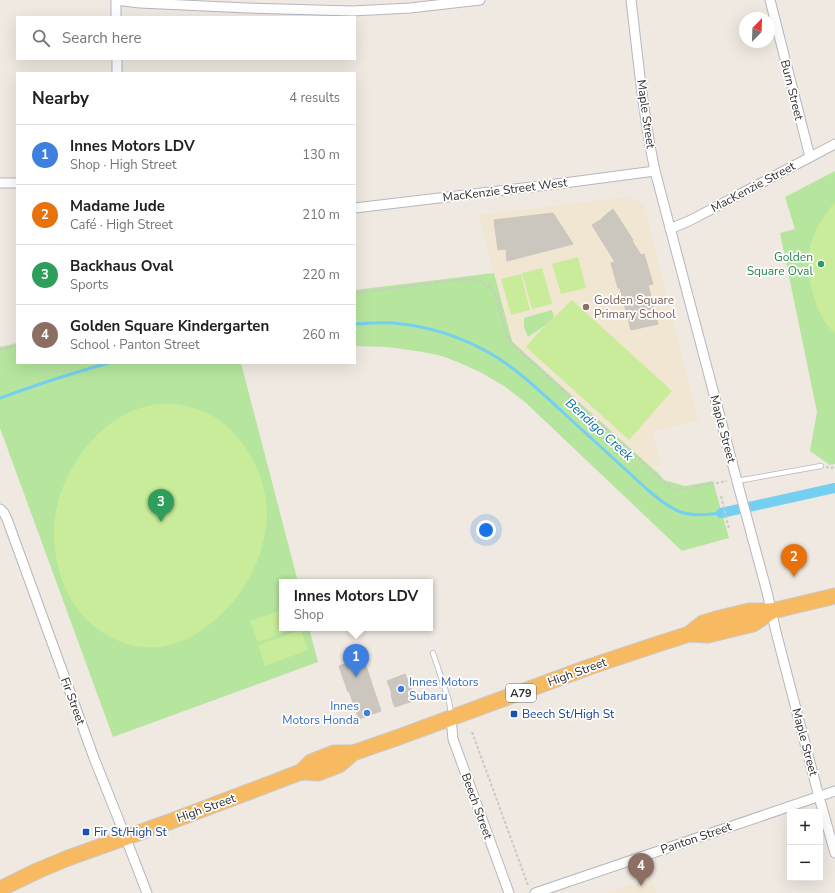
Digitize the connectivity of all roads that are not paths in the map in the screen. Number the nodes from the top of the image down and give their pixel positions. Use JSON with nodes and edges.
{"nodes":[{"id":1,"x":116,"y":0,"type":"edge"},
{"id":2,"x":480,"y":0,"type":"edge"},
{"id":3,"x":631,"y":0,"type":"edge"},
{"id":4,"x":770,"y":0,"type":"edge"},
{"id":5,"x":247,"y":4,"type":"edge"},
{"id":6,"x":116,"y":16,"type":"edge"},
{"id":7,"x":117,"y":60,"type":"edge"},
{"id":8,"x":117,"y":72,"type":"edge"},
{"id":9,"x":835,"y":144,"type":"edge"},
{"id":10,"x":810,"y":157,"type":"junction"},
{"id":11,"x":655,"y":171,"type":"junction"},
{"id":12,"x":0,"y":183,"type":"edge"},
{"id":13,"x":16,"y":183,"type":"edge"},
{"id":14,"x":356,"y":208,"type":"edge"},
{"id":15,"x":670,"y":229,"type":"junction"},
{"id":16,"x":820,"y":466,"type":"dead end"},
{"id":17,"x":737,"y":481,"type":"junction"},
{"id":18,"x":0,"y":509,"type":"edge"},
{"id":19,"x":835,"y":596,"type":"edge"},
{"id":20,"x":772,"y":612,"type":"junction"},
{"id":21,"x":433,"y":653,"type":"dead end"},
{"id":22,"x":451,"y":718,"type":"junction"},
{"id":23,"x":835,"y":791,"type":"edge"},
{"id":24,"x":819,"y":797,"type":"junction"},
{"id":25,"x":126,"y":837,"type":"junction"},
{"id":26,"x":835,"y":853,"type":"edge"},
{"id":27,"x":0,"y":889,"type":"edge"},
{"id":28,"x":147,"y":893,"type":"edge"},
{"id":29,"x":509,"y":893,"type":"edge"},
{"id":30,"x":535,"y":893,"type":"edge"}],
"edges":[{"from":1,"to":5,"type":"street"},
{"from":1,"to":6,"type":"street"},
{"from":2,"to":5,"type":"street"},
{"from":3,"to":11,"type":"street","name":"Maple Street"},
{"from":4,"to":10,"type":"street","name":"Burn Street"},
{"from":7,"to":8,"type":"street"},
{"from":9,"to":10,"type":"street","name":"MacKenzie Street"},
{"from":10,"to":15,"type":"street","name":"MacKenzie Street"},
{"from":11,"to":14,"type":"street","name":"MacKenzie Street West"},
{"from":11,"to":15,"type":"street","name":"Maple Street"},
{"from":12,"to":13,"type":"street"},
{"from":15,"to":17,"type":"street","name":"Maple Street"},
{"from":16,"to":17,"type":"lane"},
{"from":17,"to":20,"type":"street","name":"Maple Street"},
{"from":18,"to":25,"type":"street","name":"Fir Street"},
{"from":19,"to":20,"type":"highway","name":"High Street","number":"A79"},
{"from":20,"to":22,"type":"highway","name":"High Street","number":"A79"},
{"from":20,"to":24,"type":"street","name":"Maple Street"},
{"from":21,"to":22,"type":"lane"},
{"from":22,"to":25,"type":"highway","name":"High Street","number":"A79"},
{"from":22,"to":29,"type":"street","name":"Beech Street"},
{"from":23,"to":24,"type":"street","name":"Panton Street"},
{"from":24,"to":26,"type":"street","name":"Maple Street"},
{"from":24,"to":30,"type":"street","name":"Panton Street"},
{"from":25,"to":27,"type":"highway","name":"High Street","number":"A79"},
{"from":25,"to":28,"type":"street","name":"Fir Street"}]}
